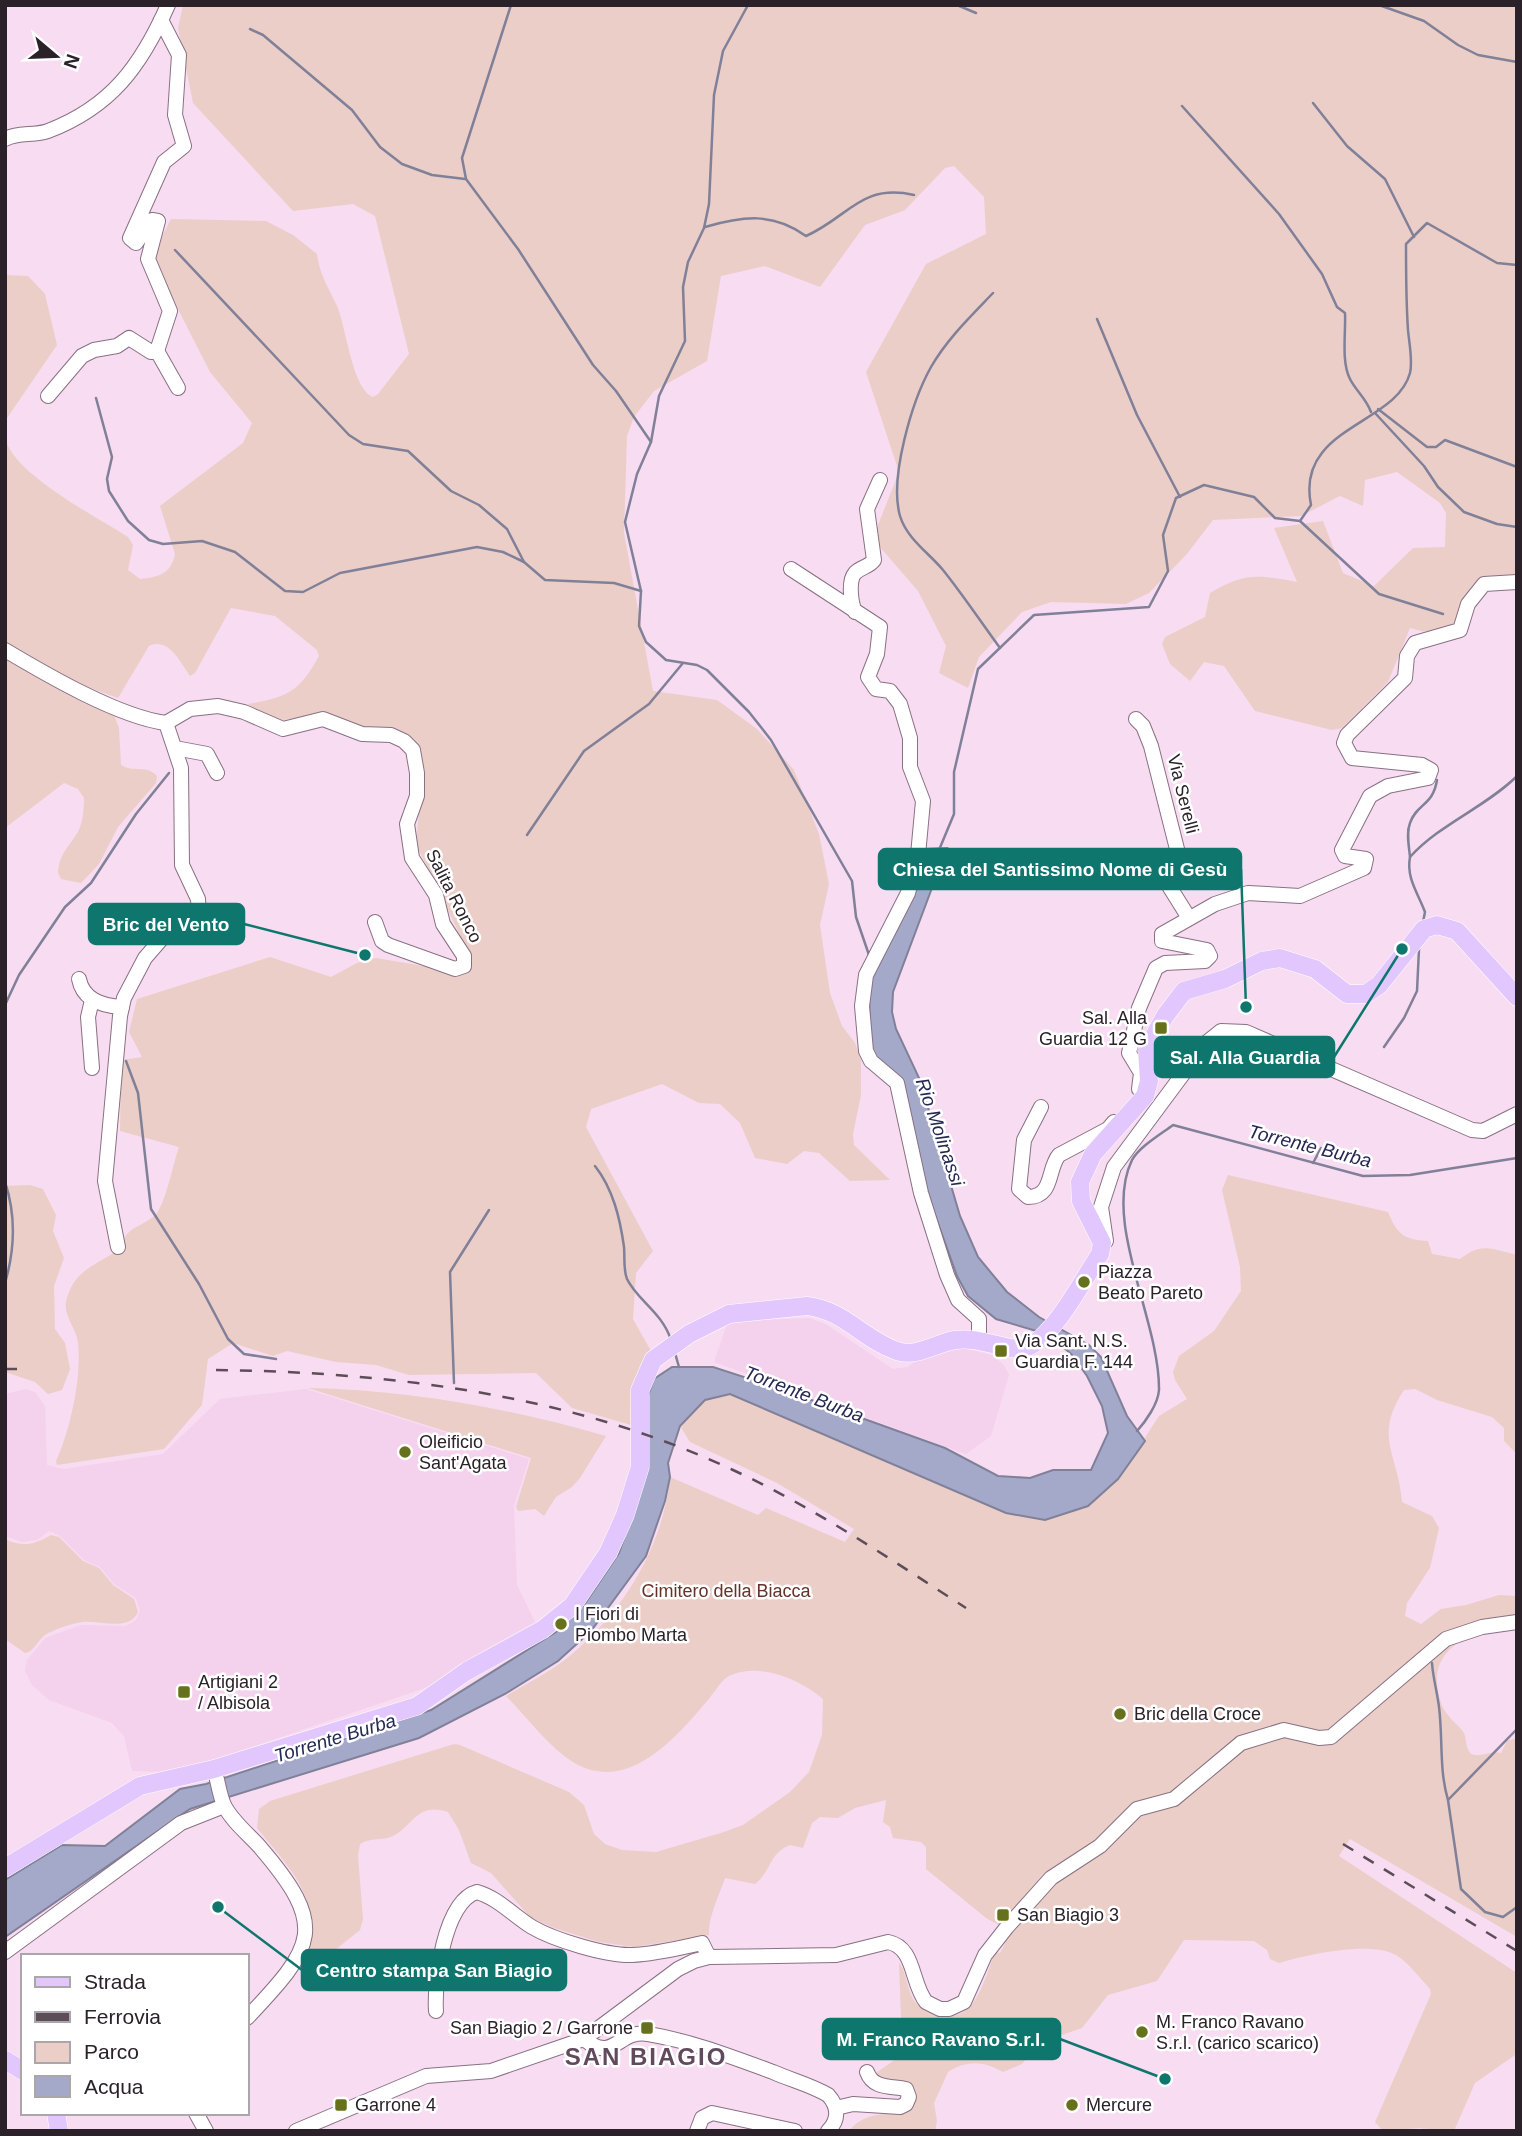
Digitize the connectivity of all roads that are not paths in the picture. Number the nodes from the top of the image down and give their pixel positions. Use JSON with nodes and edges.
{"nodes":[{"id":1,"x":168,"y":5,"type":"edge"},
{"id":2,"x":161,"y":20,"type":"junction"},
{"id":3,"x":5,"y":139,"type":"edge"},
{"id":4,"x":157,"y":351,"type":"junction"},
{"id":5,"x":178,"y":388,"type":"dead end"},
{"id":6,"x":48,"y":396,"type":"dead end"},
{"id":7,"x":880,"y":480,"type":"dead end"},
{"id":8,"x":791,"y":569,"type":"dead end"},
{"id":9,"x":1517,"y":582,"type":"edge"},
{"id":10,"x":855,"y":612,"type":"junction"},
{"id":11,"x":5,"y":650,"type":"edge"},
{"id":12,"x":1136,"y":719,"type":"dead end"},
{"id":13,"x":166,"y":723,"type":"junction"},
{"id":14,"x":175,"y":748,"type":"junction"},
{"id":15,"x":217,"y":773,"type":"dead end"},
{"id":16,"x":1189,"y":918,"type":"junction"},
{"id":17,"x":375,"y":922,"type":"dead end"},
{"id":18,"x":79,"y":979,"type":"dead end"},
{"id":19,"x":1517,"y":997,"type":"edge"},
{"id":20,"x":93,"y":1000,"type":"junction"},
{"id":21,"x":122,"y":1007,"type":"junction"},
{"id":22,"x":92,"y":1068,"type":"dead end"},
{"id":23,"x":1041,"y":1107,"type":"dead end"},
{"id":24,"x":1517,"y":1114,"type":"edge"},
{"id":25,"x":1109,"y":1131,"type":"junction"},
{"id":26,"x":118,"y":1247,"type":"dead end"},
{"id":27,"x":1102,"y":1248,"type":"junction"},
{"id":28,"x":979,"y":1339,"type":"junction"},
{"id":29,"x":1517,"y":1622,"type":"edge"},
{"id":30,"x":215,"y":1772,"type":"junction"},
{"id":31,"x":223,"y":1804,"type":"junction"},
{"id":32,"x":5,"y":1868,"type":"edge"},
{"id":33,"x":5,"y":1952,"type":"edge"},
{"id":34,"x":709,"y":1957,"type":"junction"},
{"id":35,"x":436,"y":2011,"type":"dead end"},
{"id":36,"x":248,"y":2017,"type":"edge"},
{"id":37,"x":584,"y":2039,"type":"junction"},
{"id":38,"x":5,"y":2060,"type":"edge"},
{"id":39,"x":21,"y":2070,"type":"edge"},
{"id":40,"x":867,"y":2072,"type":"dead end"},
{"id":41,"x":836,"y":2108,"type":"junction"},
{"id":42,"x":197,"y":2115,"type":"edge"},
{"id":43,"x":206,"y":2131,"type":"edge"},
{"id":44,"x":296,"y":2131,"type":"edge"},
{"id":45,"x":697,"y":2131,"type":"edge"},
{"id":46,"x":794,"y":2131,"type":"edge"},
{"id":47,"x":828,"y":2131,"type":"edge"}],
"edges":[{"from":1,"to":2,"type":"street"},
{"from":2,"to":3,"type":"street"},
{"from":2,"to":4,"type":"street"},
{"from":4,"to":5,"type":"street"},
{"from":4,"to":6,"type":"street"},
{"from":7,"to":10,"type":"street"},
{"from":8,"to":10,"type":"street"},
{"from":9,"to":16,"type":"street"},
{"from":10,"to":28,"type":"street"},
{"from":11,"to":13,"type":"street"},
{"from":12,"to":16,"type":"street","name":"Via Serelli"},
{"from":13,"to":14,"type":"street"},
{"from":13,"to":17,"type":"street","name":"Salita Ronco"},
{"from":14,"to":15,"type":"street"},
{"from":14,"to":21,"type":"street"},
{"from":16,"to":25,"type":"street"},
{"from":18,"to":20,"type":"street"},
{"from":19,"to":25,"type":"main road"},
{"from":20,"to":21,"type":"street"},
{"from":20,"to":22,"type":"street"},
{"from":21,"to":26,"type":"street"},
{"from":23,"to":25,"type":"street"},
{"from":24,"to":27,"type":"street"},
{"from":25,"to":27,"type":"main road"},
{"from":27,"to":28,"type":"main road"},
{"from":28,"to":30,"type":"main road"},
{"from":29,"to":34,"type":"street"},
{"from":30,"to":31,"type":"street"},
{"from":30,"to":32,"type":"main road"},
{"from":31,"to":33,"type":"street"},
{"from":31,"to":36,"type":"street"},
{"from":34,"to":35,"type":"street"},
{"from":34,"to":37,"type":"street"},
{"from":37,"to":41,"type":"street"},
{"from":37,"to":44,"type":"street"},
{"from":38,"to":39,"type":"main road"},
{"from":40,"to":41,"type":"street"},
{"from":41,"to":47,"type":"street"},
{"from":42,"to":43,"type":"street"},
{"from":45,"to":46,"type":"street"}]}
